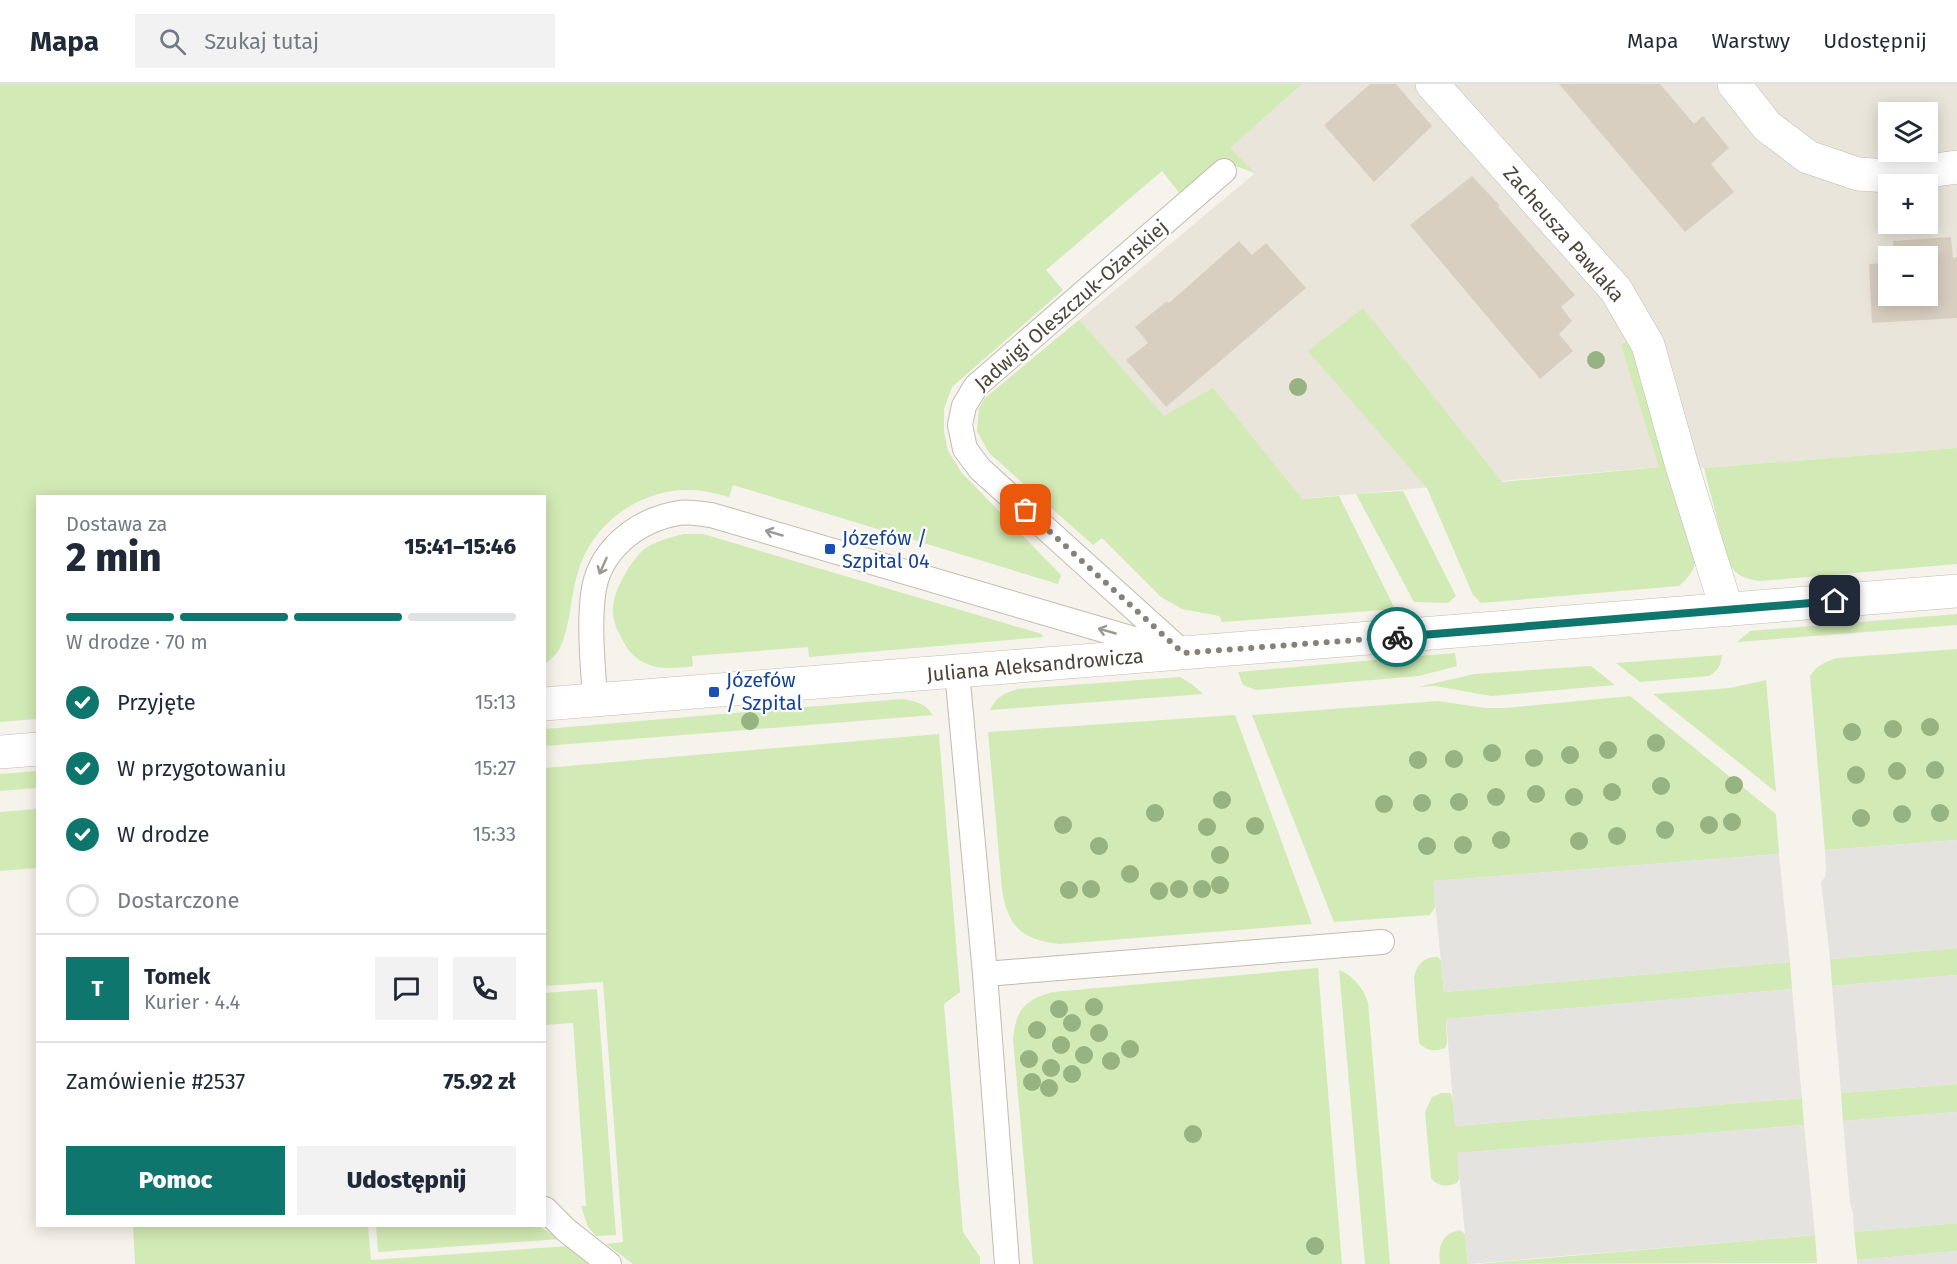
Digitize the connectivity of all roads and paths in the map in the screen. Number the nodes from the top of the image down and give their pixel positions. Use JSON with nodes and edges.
{"nodes":[{"id":1,"x":1432,"y":84,"type":"edge"},
{"id":2,"x":1734,"y":84,"type":"edge"},
{"id":3,"x":1957,"y":167,"type":"edge"},
{"id":4,"x":1224,"y":171,"type":"dead end"},
{"id":5,"x":1957,"y":591,"type":"edge"},
{"id":6,"x":1727,"y":610,"type":"junction"},
{"id":7,"x":1183,"y":653,"type":"junction"},
{"id":8,"x":957,"y":671,"type":"junction"},
{"id":9,"x":595,"y":700,"type":"junction"},
{"id":10,"x":546,"y":705,"type":"edge"},
{"id":11,"x":36,"y":749,"type":"edge"},
{"id":12,"x":0,"y":752,"type":"edge"},
{"id":13,"x":1382,"y":942,"type":"dead end"},
{"id":14,"x":986,"y":974,"type":"junction"},
{"id":15,"x":546,"y":1210,"type":"edge"},
{"id":16,"x":609,"y":1264,"type":"edge"},
{"id":17,"x":1006,"y":1264,"type":"edge"}],
"edges":[{"from":1,"to":6,"type":"street","name":"Zacheusza Pawlaka"},
{"from":2,"to":3,"type":"street"},
{"from":4,"to":7,"type":"lane","name":"Jadwigi Oleszczuk-Ożarskiej"},
{"from":5,"to":6,"type":"street","name":"Juliana Aleksandrowicza"},
{"from":6,"to":7,"type":"street","name":"Juliana Aleksandrowicza"},
{"from":7,"to":8,"type":"street","name":"Juliana Aleksandrowicza"},
{"from":7,"to":9,"type":"lane","one_way":true},
{"from":8,"to":9,"type":"street","name":"Juliana Aleksandrowicza"},
{"from":8,"to":14,"type":"lane"},
{"from":9,"to":10,"type":"street","name":"Juliana Aleksandrowicza"},
{"from":11,"to":12,"type":"street"},
{"from":13,"to":14,"type":"lane"},
{"from":14,"to":17,"type":"lane"},
{"from":15,"to":16,"type":"lane"}]}
